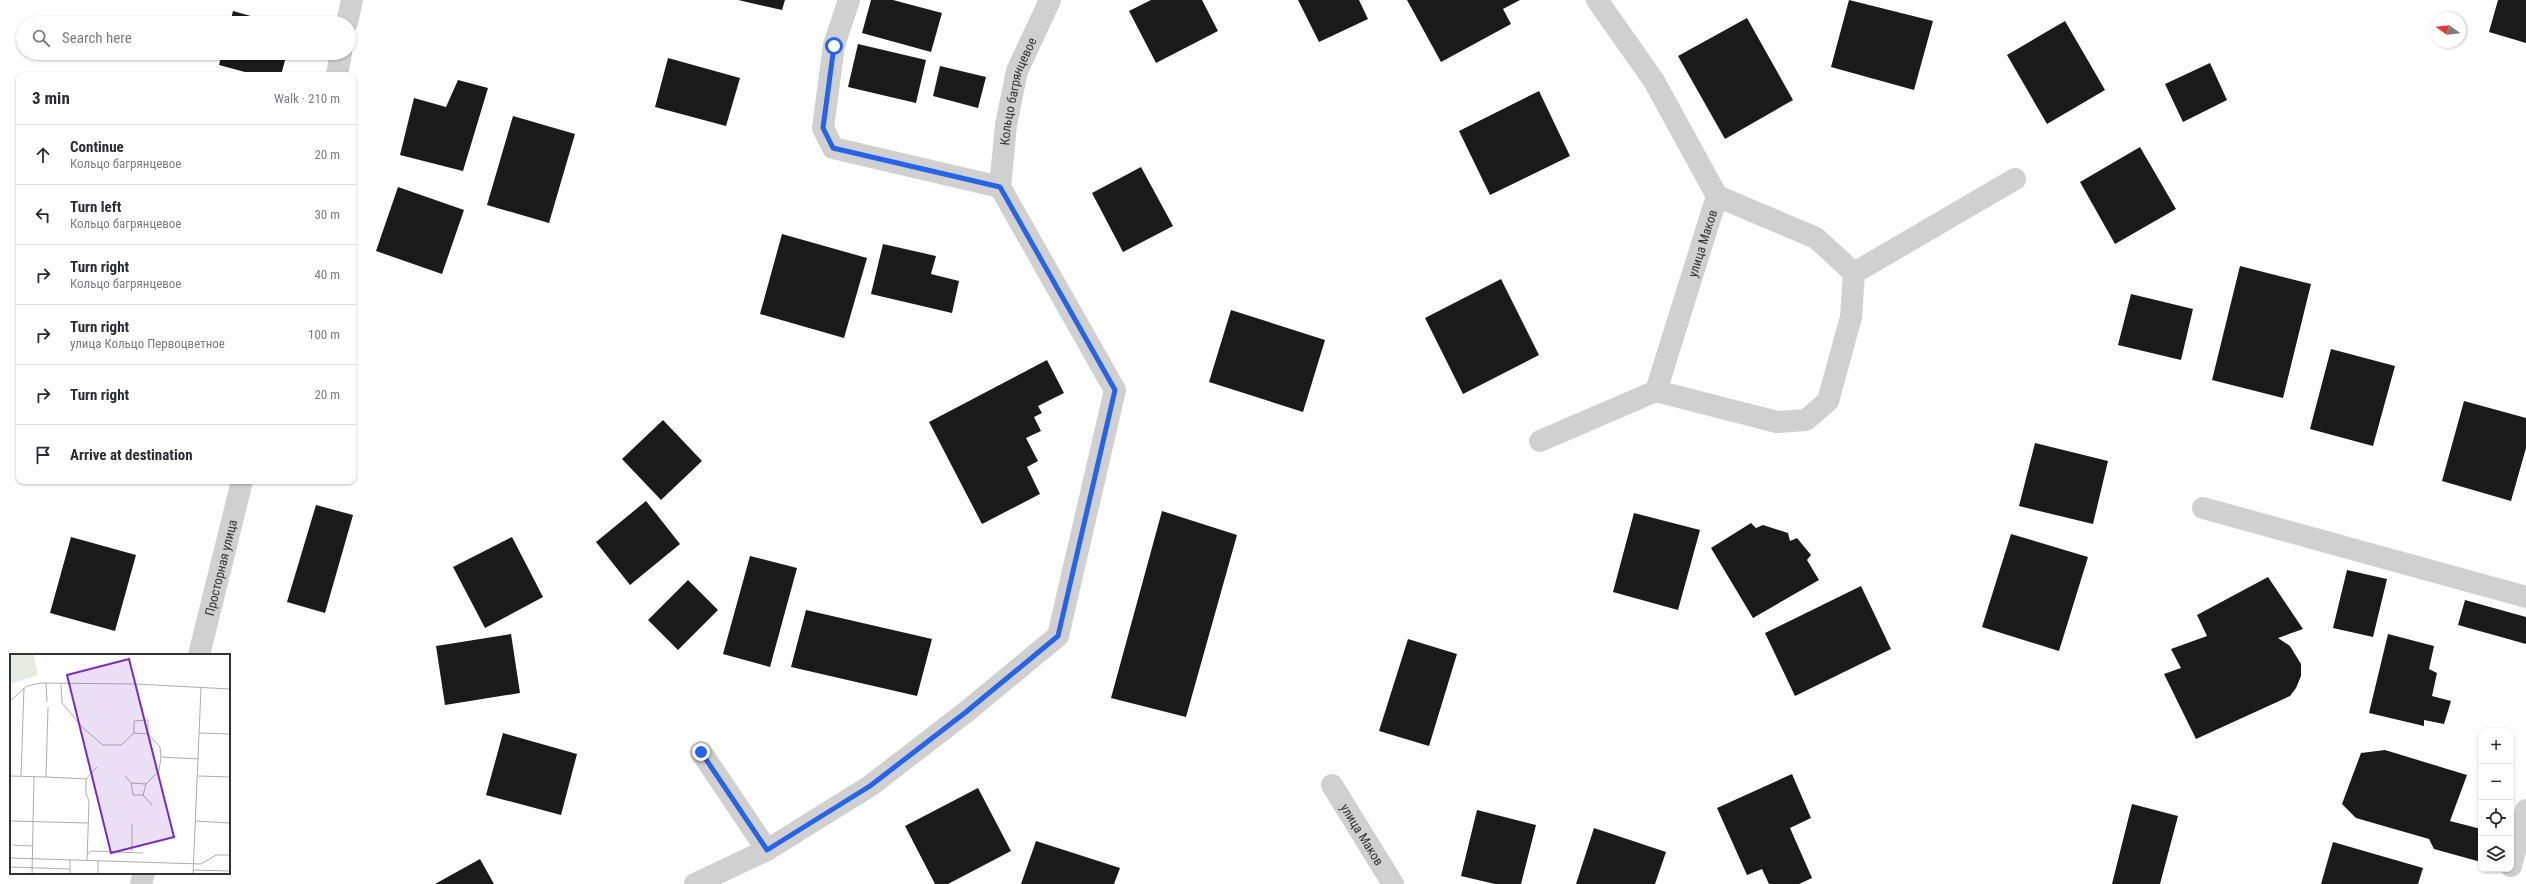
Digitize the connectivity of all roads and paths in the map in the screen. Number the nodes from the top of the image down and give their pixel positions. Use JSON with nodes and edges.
{"nodes":[{"id":1,"x":352,"y":0,"type":"edge"},
{"id":2,"x":849,"y":0,"type":"edge"},
{"id":3,"x":1050,"y":0,"type":"edge"},
{"id":4,"x":1597,"y":0,"type":"edge"},
{"id":5,"x":349,"y":16,"type":"edge"},
{"id":6,"x":340,"y":60,"type":"edge"},
{"id":7,"x":338,"y":72,"type":"edge"},
{"id":8,"x":2015,"y":179,"type":"dead end"},
{"id":9,"x":1000,"y":187,"type":"junction"},
{"id":10,"x":1717,"y":196,"type":"junction"},
{"id":11,"x":1854,"y":273,"type":"junction"},
{"id":12,"x":1656,"y":390,"type":"junction"},
{"id":13,"x":1540,"y":441,"type":"dead end"},
{"id":14,"x":241,"y":484,"type":"edge"},
{"id":15,"x":2203,"y":508,"type":"dead end"},
{"id":16,"x":2526,"y":597,"type":"edge"},
{"id":17,"x":198,"y":654,"type":"edge"},
{"id":18,"x":701,"y":752,"type":"dead end"},
{"id":19,"x":1332,"y":786,"type":"dead end"},
{"id":20,"x":2526,"y":810,"type":"edge"},
{"id":21,"x":767,"y":850,"type":"junction"},
{"id":22,"x":2514,"y":856,"type":"edge"},
{"id":23,"x":2510,"y":872,"type":"edge"},
{"id":24,"x":144,"y":874,"type":"edge"},
{"id":25,"x":141,"y":884,"type":"edge"},
{"id":26,"x":695,"y":884,"type":"edge"},
{"id":27,"x":1393,"y":884,"type":"edge"},
{"id":28,"x":2506,"y":884,"type":"edge"}],
"edges":[{"from":1,"to":5,"type":"street"},
{"from":2,"to":9,"type":"street"},
{"from":3,"to":9,"type":"street","name":"Кольцо багрянцевое"},
{"from":4,"to":10,"type":"street","name":"улица Маков"},
{"from":6,"to":7,"type":"street"},
{"from":8,"to":11,"type":"street"},
{"from":9,"to":21,"type":"street"},
{"from":10,"to":11,"type":"street"},
{"from":10,"to":12,"type":"street","name":"улица Маков"},
{"from":11,"to":12,"type":"street"},
{"from":12,"to":13,"type":"street"},
{"from":14,"to":17,"type":"street","name":"Просторная улица"},
{"from":15,"to":16,"type":"street"},
{"from":18,"to":21,"type":"street"},
{"from":19,"to":27,"type":"street","name":"улица Маков"},
{"from":20,"to":22,"type":"street"},
{"from":21,"to":26,"type":"street"},
{"from":23,"to":28,"type":"street"},
{"from":24,"to":25,"type":"street"}]}
